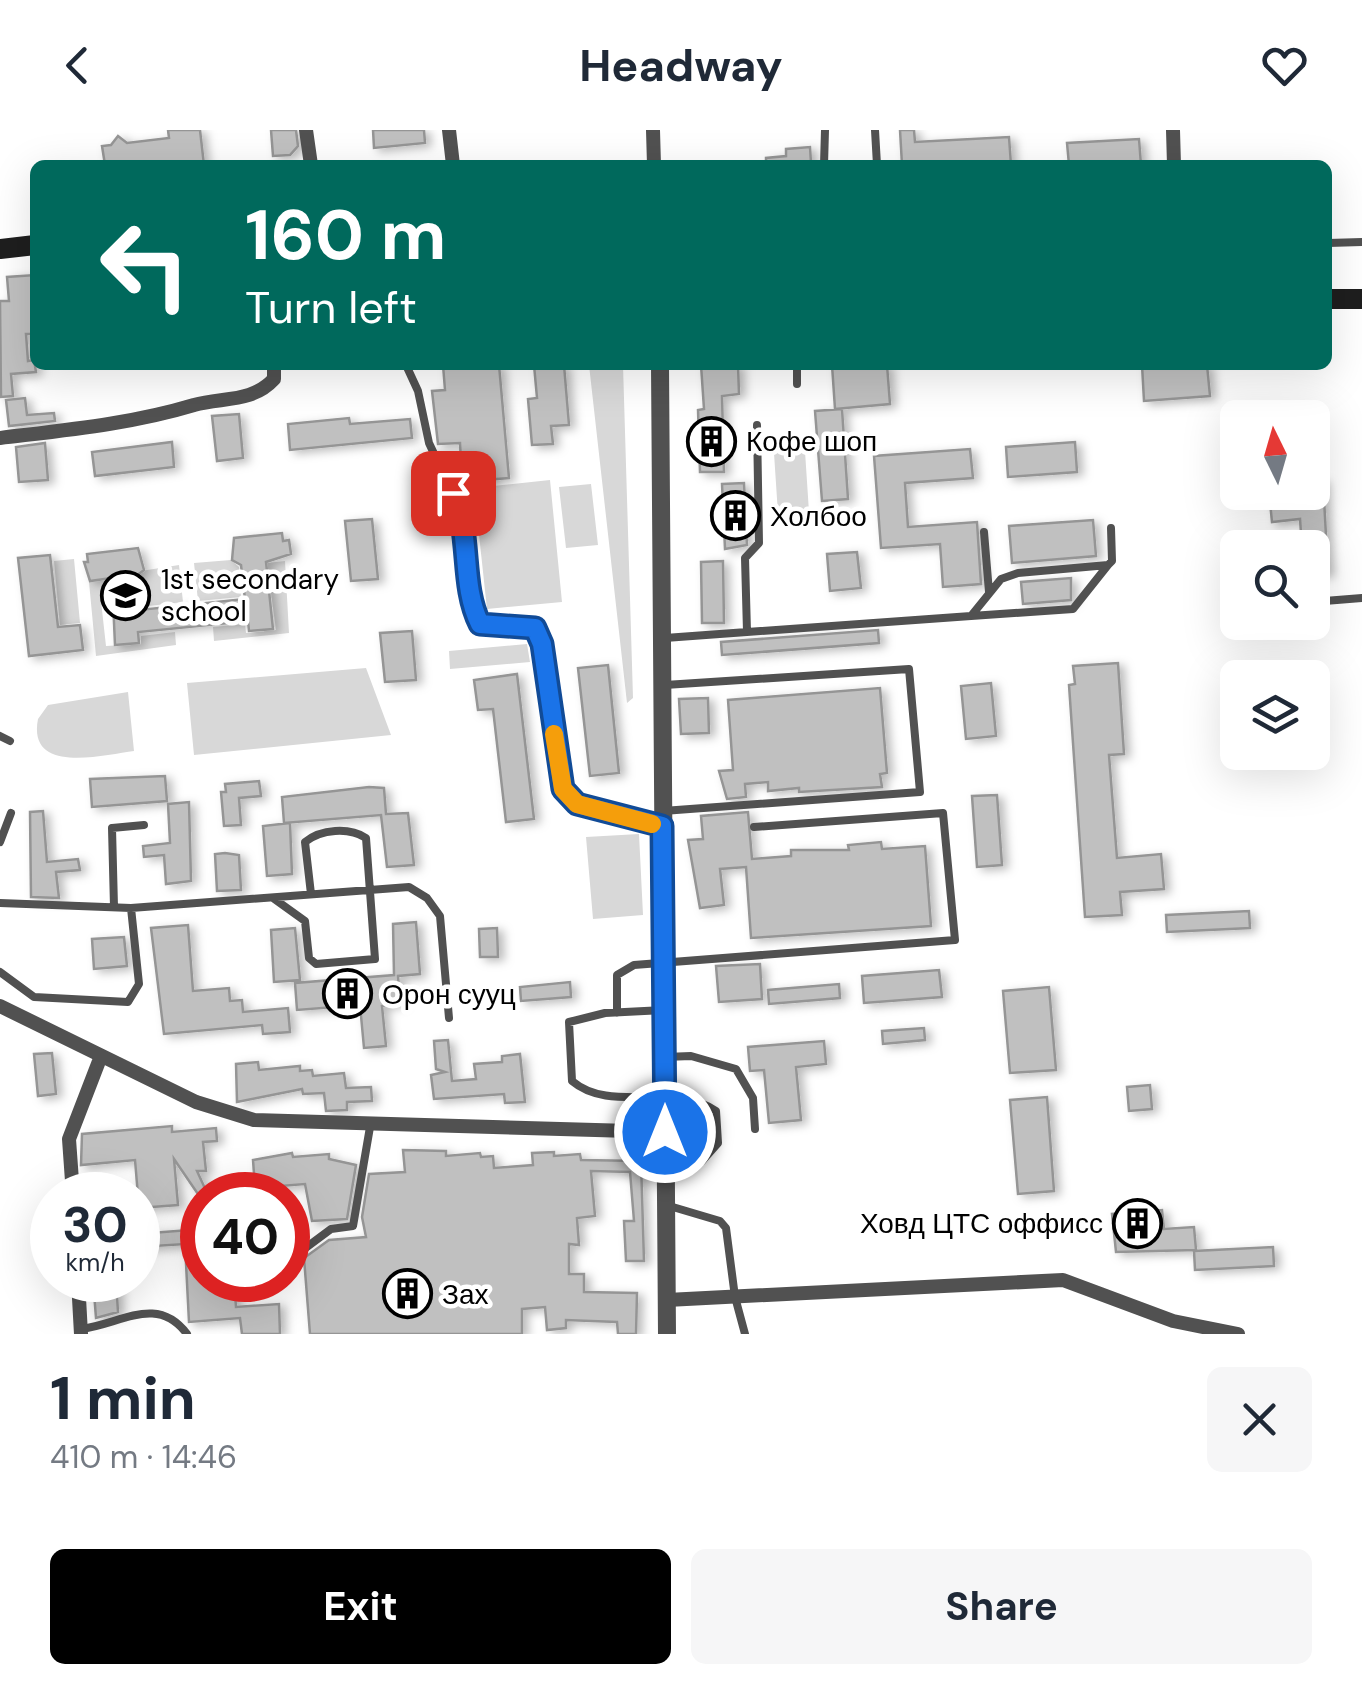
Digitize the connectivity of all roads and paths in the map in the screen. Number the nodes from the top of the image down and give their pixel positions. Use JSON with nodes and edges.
{"nodes":[{"id":1,"x":306,"y":130,"type":"edge"},
{"id":2,"x":449,"y":130,"type":"edge"},
{"id":3,"x":653,"y":130,"type":"edge"},
{"id":4,"x":825,"y":130,"type":"edge"},
{"id":5,"x":876,"y":130,"type":"edge"},
{"id":6,"x":1173,"y":130,"type":"edge"},
{"id":7,"x":310,"y":160,"type":"edge"},
{"id":8,"x":452,"y":160,"type":"edge"},
{"id":9,"x":654,"y":160,"type":"edge"},
{"id":10,"x":824,"y":160,"type":"edge"},
{"id":11,"x":878,"y":160,"type":"edge"},
{"id":12,"x":1174,"y":160,"type":"edge"},
{"id":13,"x":1362,"y":242,"type":"edge"},
{"id":14,"x":1332,"y":244,"type":"edge"},
{"id":15,"x":30,"y":245,"type":"edge"},
{"id":16,"x":0,"y":249,"type":"edge"},
{"id":17,"x":1362,"y":298,"type":"edge"},
{"id":18,"x":1332,"y":299,"type":"edge"},
{"id":19,"x":274,"y":370,"type":"edge"},
{"id":20,"x":408,"y":370,"type":"edge"},
{"id":21,"x":660,"y":370,"type":"edge"},
{"id":22,"x":797,"y":370,"type":"edge"},
{"id":23,"x":797,"y":384,"type":"dead end"},
{"id":24,"x":757,"y":425,"type":"dead end"},
{"id":25,"x":0,"y":438,"type":"edge"},
{"id":26,"x":1111,"y":528,"type":"dead end"},
{"id":27,"x":984,"y":532,"type":"dead end"},
{"id":28,"x":1108,"y":566,"type":"junction"},
{"id":29,"x":989,"y":592,"type":"junction"},
{"id":30,"x":1362,"y":598,"type":"edge"},
{"id":31,"x":1330,"y":601,"type":"edge"},
{"id":32,"x":971,"y":616,"type":"junction"},
{"id":33,"x":747,"y":632,"type":"junction"},
{"id":34,"x":660,"y":638,"type":"junction"},
{"id":35,"x":661,"y":686,"type":"junction"},
{"id":36,"x":0,"y":736,"type":"edge"},
{"id":37,"x":10,"y":741,"type":"dead end"},
{"id":38,"x":11,"y":813,"type":"dead end"},
{"id":39,"x":662,"y":819,"type":"junction"},
{"id":40,"x":144,"y":824,"type":"dead end"},
{"id":41,"x":754,"y":828,"type":"dead end"},
{"id":42,"x":0,"y":842,"type":"edge"},
{"id":43,"x":371,"y":890,"type":"junction"},
{"id":44,"x":311,"y":894,"type":"junction"},
{"id":45,"x":273,"y":898,"type":"junction"},
{"id":46,"x":0,"y":903,"type":"edge"},
{"id":47,"x":114,"y":907,"type":"junction"},
{"id":48,"x":131,"y":908,"type":"junction"},
{"id":49,"x":665,"y":960,"type":"junction"},
{"id":50,"x":0,"y":972,"type":"edge"},
{"id":51,"x":34,"y":997,"type":"junction"},
{"id":52,"x":0,"y":1006,"type":"edge"},
{"id":53,"x":664,"y":1010,"type":"junction"},
{"id":54,"x":616,"y":1012,"type":"junction"},
{"id":55,"x":449,"y":1018,"type":"dead end"},
{"id":56,"x":28,"y":1020,"type":"junction"},
{"id":57,"x":102,"y":1056,"type":"junction"},
{"id":58,"x":665,"y":1057,"type":"junction"},
{"id":59,"x":665,"y":1096,"type":"junction"},
{"id":60,"x":370,"y":1127,"type":"junction"},
{"id":61,"x":755,"y":1128,"type":"dead end"},
{"id":62,"x":665,"y":1132,"type":"junction"},
{"id":63,"x":666,"y":1170,"type":"junction"},
{"id":64,"x":71,"y":1172,"type":"edge"},
{"id":65,"x":666,"y":1205,"type":"junction"},
{"id":66,"x":310,"y":1245,"type":"edge"},
{"id":67,"x":735,"y":1297,"type":"junction"},
{"id":68,"x":666,"y":1300,"type":"junction"},
{"id":69,"x":79,"y":1302,"type":"edge"},
{"id":70,"x":81,"y":1332,"type":"edge"},
{"id":71,"x":187,"y":1334,"type":"edge"},
{"id":72,"x":667,"y":1334,"type":"edge"},
{"id":73,"x":745,"y":1334,"type":"edge"},
{"id":74,"x":1238,"y":1334,"type":"edge"}],
"edges":[{"from":1,"to":7,"type":"street"},
{"from":2,"to":8,"type":"street"},
{"from":3,"to":9,"type":"street"},
{"from":4,"to":10,"type":"lane"},
{"from":5,"to":11,"type":"lane"},
{"from":6,"to":12,"type":"street"},
{"from":13,"to":14,"type":"lane"},
{"from":15,"to":16,"type":"main road"},
{"from":17,"to":18,"type":"main road"},
{"from":19,"to":25,"type":"street"},
{"from":20,"to":39,"type":"lane"},
{"from":21,"to":34,"type":"street"},
{"from":22,"to":23,"type":"lane"},
{"from":24,"to":33,"type":"lane"},
{"from":26,"to":28,"type":"lane"},
{"from":27,"to":29,"type":"lane"},
{"from":28,"to":29,"type":"lane"},
{"from":28,"to":32,"type":"lane"},
{"from":29,"to":32,"type":"lane"},
{"from":30,"to":31,"type":"lane"},
{"from":32,"to":33,"type":"lane"},
{"from":33,"to":34,"type":"lane"},
{"from":34,"to":35,"type":"street"},
{"from":35,"to":39,"type":"street"},
{"from":35,"to":39,"type":"lane"},
{"from":36,"to":37,"type":"lane"},
{"from":38,"to":42,"type":"lane"},
{"from":39,"to":49,"type":"street"},
{"from":40,"to":47,"type":"lane"},
{"from":41,"to":49,"type":"lane"},
{"from":43,"to":44,"type":"lane"},
{"from":43,"to":44,"type":"lane"},
{"from":43,"to":45,"type":"lane"},
{"from":43,"to":55,"type":"lane"},
{"from":44,"to":45,"type":"lane"},
{"from":45,"to":48,"type":"lane"},
{"from":46,"to":47,"type":"lane"},
{"from":47,"to":48,"type":"lane"},
{"from":48,"to":51,"type":"lane"},
{"from":49,"to":53,"type":"street"},
{"from":49,"to":54,"type":"lane"},
{"from":50,"to":51,"type":"lane"},
{"from":51,"to":56,"type":"lane"},
{"from":52,"to":56,"type":"street"},
{"from":53,"to":54,"type":"lane"},
{"from":53,"to":58,"type":"street"},
{"from":54,"to":59,"type":"lane"},
{"from":56,"to":57,"type":"street"},
{"from":57,"to":60,"type":"street"},
{"from":57,"to":64,"type":"street"},
{"from":58,"to":59,"type":"street"},
{"from":58,"to":61,"type":"lane"},
{"from":59,"to":62,"type":"street"},
{"from":59,"to":63,"type":"lane"},
{"from":60,"to":62,"type":"street"},
{"from":60,"to":66,"type":"lane"},
{"from":62,"to":63,"type":"street"},
{"from":63,"to":65,"type":"street"},
{"from":65,"to":67,"type":"lane"},
{"from":65,"to":68,"type":"street"},
{"from":67,"to":68,"type":"street"},
{"from":67,"to":73,"type":"lane"},
{"from":67,"to":74,"type":"street"},
{"from":68,"to":72,"type":"street"},
{"from":69,"to":70,"type":"street"},
{"from":70,"to":71,"type":"lane"}]}
